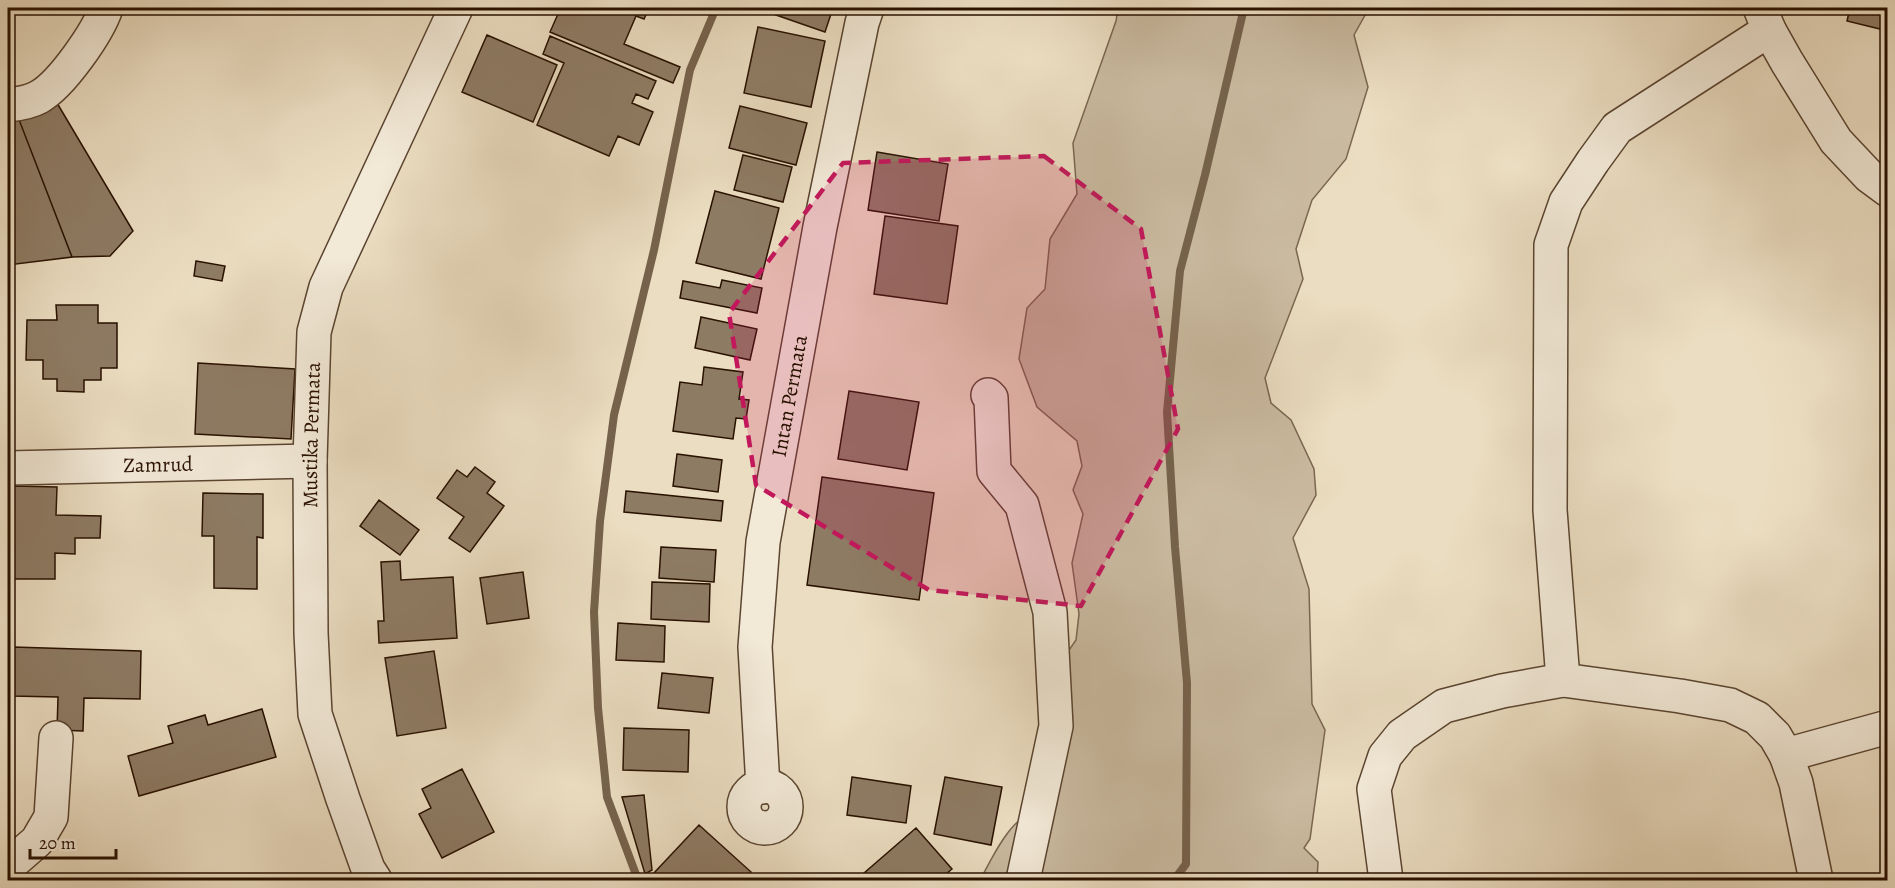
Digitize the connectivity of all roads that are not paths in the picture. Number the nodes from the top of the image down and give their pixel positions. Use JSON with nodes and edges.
{"nodes":[{"id":1,"x":106,"y":8,"type":"edge"},
{"id":2,"x":456,"y":8,"type":"edge"},
{"id":3,"x":867,"y":8,"type":"edge"},
{"id":4,"x":1765,"y":19,"type":"edge"},
{"id":5,"x":8,"y":105,"type":"edge"},
{"id":6,"x":1887,"y":190,"type":"edge"},
{"id":7,"x":988,"y":395,"type":"dead end"},
{"id":8,"x":310,"y":461,"type":"junction"},
{"id":9,"x":8,"y":468,"type":"edge"},
{"id":10,"x":1563,"y":680,"type":"junction"},
{"id":11,"x":1887,"y":727,"type":"edge"},
{"id":12,"x":56,"y":738,"type":"dead end"},
{"id":13,"x":1786,"y":755,"type":"junction"},
{"id":14,"x":763,"y":787,"type":"dead end"},
{"id":15,"x":13,"y":865,"type":"edge"},
{"id":16,"x":375,"y":880,"type":"edge"},
{"id":17,"x":1023,"y":880,"type":"edge"},
{"id":18,"x":1386,"y":880,"type":"edge"},
{"id":19,"x":1816,"y":880,"type":"edge"}],
"edges":[{"from":1,"to":5,"type":"street"},
{"from":2,"to":8,"type":"street","name":"Mustika Permata"},
{"from":3,"to":14,"type":"street","name":"Intan Permata"},
{"from":4,"to":6,"type":"street"},
{"from":4,"to":10,"type":"street"},
{"from":7,"to":17,"type":"street"},
{"from":8,"to":9,"type":"street","name":"Zamrud"},
{"from":8,"to":16,"type":"street","name":"Mustika Permata"},
{"from":10,"to":13,"type":"street"},
{"from":10,"to":18,"type":"street"},
{"from":11,"to":13,"type":"street"},
{"from":12,"to":15,"type":"street"},
{"from":13,"to":19,"type":"street"}]}
